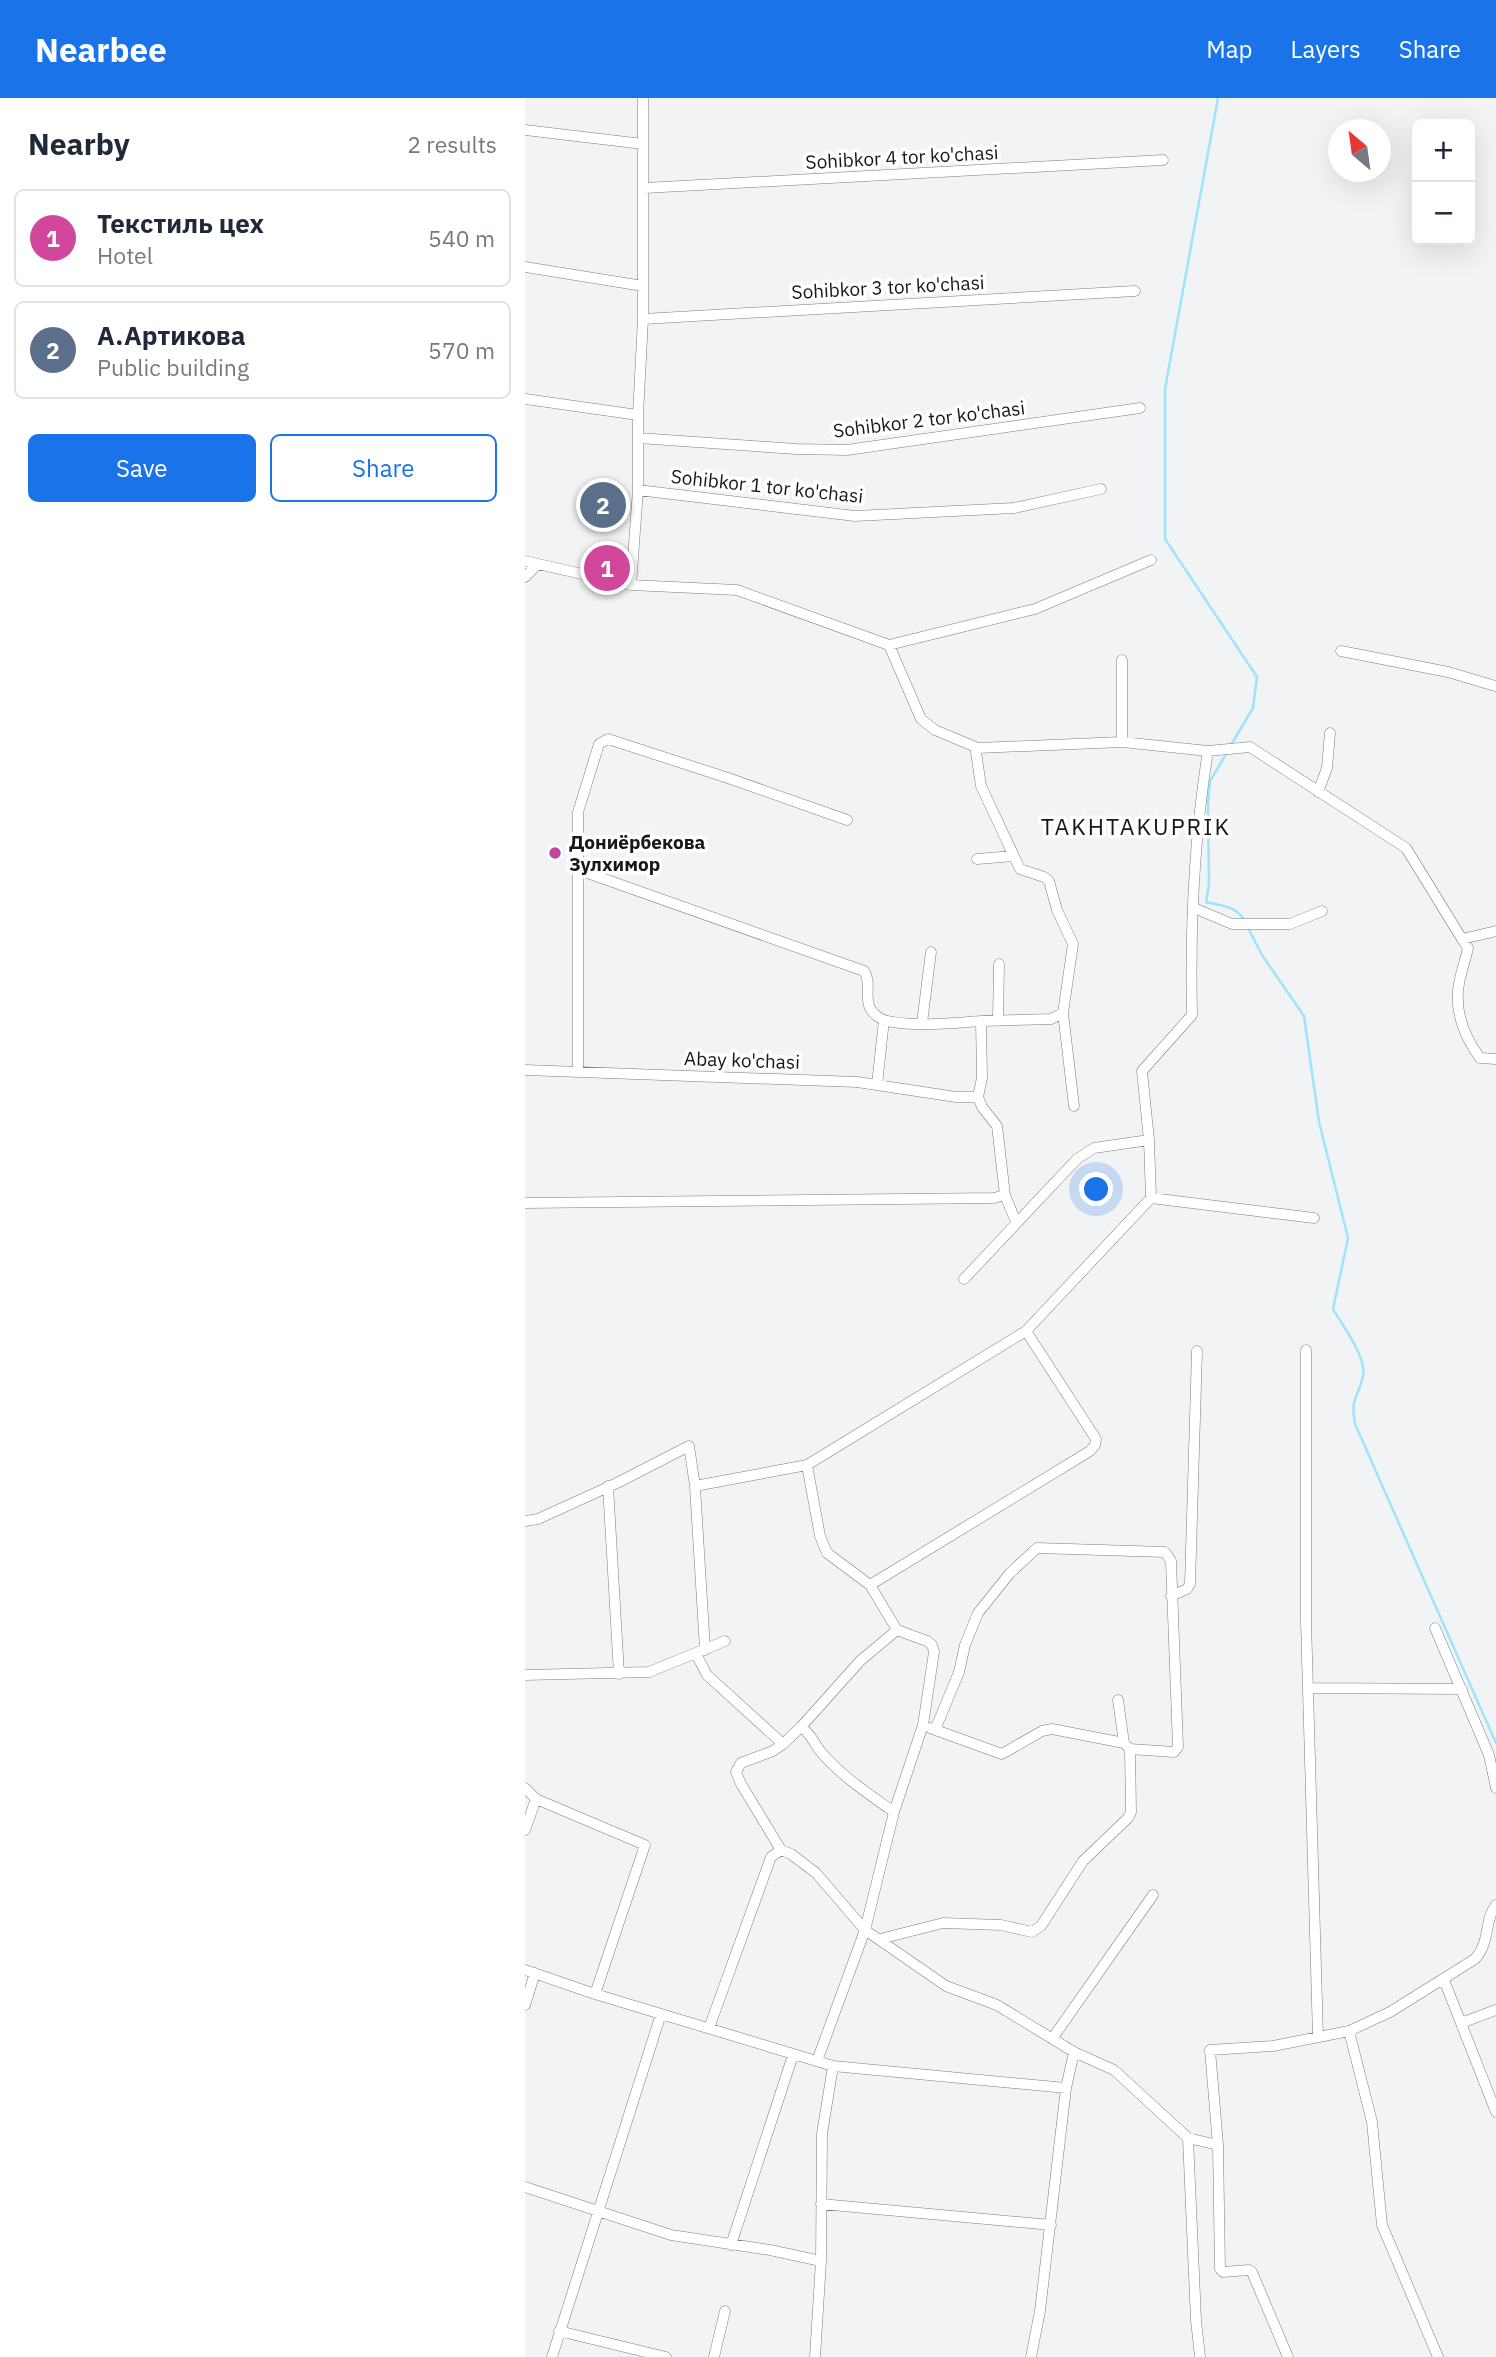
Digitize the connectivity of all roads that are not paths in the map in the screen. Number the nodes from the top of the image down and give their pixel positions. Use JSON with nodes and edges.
{"nodes":[{"id":1,"x":643,"y":98,"type":"edge"},
{"id":2,"x":525,"y":130,"type":"edge"},
{"id":3,"x":643,"y":144,"type":"junction"},
{"id":4,"x":1163,"y":160,"type":"dead end"},
{"id":5,"x":644,"y":188,"type":"junction"},
{"id":6,"x":525,"y":267,"type":"edge"},
{"id":7,"x":643,"y":286,"type":"junction"},
{"id":8,"x":1135,"y":291,"type":"dead end"},
{"id":9,"x":643,"y":319,"type":"junction"},
{"id":10,"x":525,"y":399,"type":"edge"},
{"id":11,"x":1140,"y":408,"type":"dead end"},
{"id":12,"x":638,"y":415,"type":"junction"},
{"id":13,"x":638,"y":438,"type":"junction"},
{"id":14,"x":1101,"y":489,"type":"dead end"},
{"id":15,"x":638,"y":490,"type":"junction"},
{"id":16,"x":1151,"y":560,"type":"dead end"},
{"id":17,"x":525,"y":561,"type":"edge"},
{"id":18,"x":537,"y":565,"type":"junction"},
{"id":19,"x":525,"y":578,"type":"edge"},
{"id":20,"x":631,"y":585,"type":"junction"},
{"id":21,"x":889,"y":645,"type":"junction"},
{"id":22,"x":1341,"y":650,"type":"dead end"},
{"id":23,"x":1122,"y":660,"type":"dead end"},
{"id":24,"x":1496,"y":685,"type":"edge"},
{"id":25,"x":1496,"y":692,"type":"edge"},
{"id":26,"x":1330,"y":733,"type":"dead end"},
{"id":27,"x":1122,"y":742,"type":"junction"},
{"id":28,"x":978,"y":748,"type":"junction"},
{"id":29,"x":1212,"y":751,"type":"junction"},
{"id":30,"x":1318,"y":792,"type":"junction"},
{"id":31,"x":847,"y":820,"type":"dead end"},
{"id":32,"x":1014,"y":856,"type":"junction"},
{"id":33,"x":977,"y":859,"type":"dead end"},
{"id":34,"x":579,"y":870,"type":"junction"},
{"id":35,"x":1193,"y":908,"type":"junction"},
{"id":36,"x":1322,"y":911,"type":"dead end"},
{"id":37,"x":1496,"y":931,"type":"edge"},
{"id":38,"x":1462,"y":939,"type":"junction"},
{"id":39,"x":931,"y":952,"type":"dead end"},
{"id":40,"x":999,"y":964,"type":"dead end"},
{"id":41,"x":1063,"y":1013,"type":"junction"},
{"id":42,"x":884,"y":1020,"type":"junction"},
{"id":43,"x":998,"y":1020,"type":"junction"},
{"id":44,"x":981,"y":1021,"type":"junction"},
{"id":45,"x":922,"y":1023,"type":"junction"},
{"id":46,"x":1496,"y":1059,"type":"edge"},
{"id":47,"x":525,"y":1070,"type":"edge"},
{"id":48,"x":578,"y":1072,"type":"junction"},
{"id":49,"x":877,"y":1085,"type":"junction"},
{"id":50,"x":978,"y":1097,"type":"junction"},
{"id":51,"x":1074,"y":1106,"type":"dead end"},
{"id":52,"x":1149,"y":1140,"type":"junction"},
{"id":53,"x":1005,"y":1195,"type":"junction"},
{"id":54,"x":1151,"y":1198,"type":"junction"},
{"id":55,"x":525,"y":1203,"type":"edge"},
{"id":56,"x":1314,"y":1217,"type":"dead end"},
{"id":57,"x":1016,"y":1222,"type":"junction"},
{"id":58,"x":964,"y":1279,"type":"dead end"},
{"id":59,"x":1026,"y":1331,"type":"junction"},
{"id":60,"x":1306,"y":1350,"type":"dead end"},
{"id":61,"x":1197,"y":1351,"type":"dead end"},
{"id":62,"x":807,"y":1465,"type":"junction"},
{"id":63,"x":608,"y":1486,"type":"junction"},
{"id":64,"x":695,"y":1486,"type":"junction"},
{"id":65,"x":525,"y":1521,"type":"edge"},
{"id":66,"x":870,"y":1585,"type":"junction"},
{"id":67,"x":1171,"y":1595,"type":"junction"},
{"id":68,"x":1435,"y":1628,"type":"dead end"},
{"id":69,"x":897,"y":1630,"type":"junction"},
{"id":70,"x":725,"y":1641,"type":"dead end"},
{"id":71,"x":701,"y":1652,"type":"junction"},
{"id":72,"x":619,"y":1674,"type":"junction"},
{"id":73,"x":525,"y":1675,"type":"edge"},
{"id":74,"x":1308,"y":1688,"type":"junction"},
{"id":75,"x":1462,"y":1689,"type":"junction"},
{"id":76,"x":1118,"y":1700,"type":"dead end"},
{"id":77,"x":923,"y":1725,"type":"junction"},
{"id":78,"x":801,"y":1727,"type":"junction"},
{"id":79,"x":935,"y":1730,"type":"junction"},
{"id":80,"x":783,"y":1744,"type":"junction"},
{"id":81,"x":1127,"y":1746,"type":"junction"},
{"id":82,"x":525,"y":1788,"type":"edge"},
{"id":83,"x":1496,"y":1788,"type":"edge"},
{"id":84,"x":536,"y":1799,"type":"junction"},
{"id":85,"x":894,"y":1812,"type":"junction"},
{"id":86,"x":525,"y":1829,"type":"edge"},
{"id":87,"x":781,"y":1850,"type":"junction"},
{"id":88,"x":1153,"y":1895,"type":"dead end"},
{"id":89,"x":1496,"y":1905,"type":"edge"},
{"id":90,"x":865,"y":1930,"type":"junction"},
{"id":91,"x":880,"y":1939,"type":"junction"},
{"id":92,"x":530,"y":1972,"type":"edge"},
{"id":93,"x":1444,"y":1980,"type":"junction"},
{"id":94,"x":595,"y":1994,"type":"junction"},
{"id":95,"x":525,"y":2005,"type":"edge"},
{"id":96,"x":1496,"y":2010,"type":"edge"},
{"id":97,"x":661,"y":2014,"type":"junction"},
{"id":98,"x":1461,"y":2023,"type":"junction"},
{"id":99,"x":709,"y":2028,"type":"junction"},
{"id":100,"x":1349,"y":2031,"type":"junction"},
{"id":101,"x":1318,"y":2036,"type":"junction"},
{"id":102,"x":1052,"y":2039,"type":"junction"},
{"id":103,"x":1074,"y":2052,"type":"junction"},
{"id":104,"x":793,"y":2055,"type":"junction"},
{"id":105,"x":817,"y":2061,"type":"junction"},
{"id":106,"x":833,"y":2066,"type":"junction"},
{"id":107,"x":1066,"y":2088,"type":"junction"},
{"id":108,"x":1496,"y":2112,"type":"edge"},
{"id":109,"x":1192,"y":2139,"type":"junction"},
{"id":110,"x":1218,"y":2145,"type":"junction"},
{"id":111,"x":525,"y":2187,"type":"edge"},
{"id":112,"x":821,"y":2204,"type":"junction"},
{"id":113,"x":600,"y":2211,"type":"junction"},
{"id":114,"x":1051,"y":2225,"type":"junction"},
{"id":115,"x":730,"y":2245,"type":"junction"},
{"id":116,"x":821,"y":2261,"type":"junction"},
{"id":117,"x":725,"y":2311,"type":"dead end"},
{"id":118,"x":559,"y":2331,"type":"junction"},
{"id":119,"x":552,"y":2357,"type":"edge"},
{"id":120,"x":666,"y":2357,"type":"edge"},
{"id":121,"x":714,"y":2357,"type":"edge"},
{"id":122,"x":815,"y":2357,"type":"edge"},
{"id":123,"x":1031,"y":2357,"type":"edge"},
{"id":124,"x":1200,"y":2357,"type":"edge"},
{"id":125,"x":1288,"y":2357,"type":"edge"},
{"id":126,"x":1438,"y":2357,"type":"edge"}],
"edges":[{"from":1,"to":3,"type":"street"},
{"from":2,"to":3,"type":"street"},
{"from":3,"to":5,"type":"street"},
{"from":4,"to":5,"type":"street","name":"Sohibkor 4 tor ko'chasi"},
{"from":5,"to":7,"type":"street"},
{"from":6,"to":7,"type":"street"},
{"from":7,"to":9,"type":"street"},
{"from":8,"to":9,"type":"street","name":"Sohibkor 3 tor ko'chasi"},
{"from":9,"to":12,"type":"street"},
{"from":10,"to":12,"type":"street"},
{"from":11,"to":13,"type":"street","name":"Sohibkor 2 tor ko'chasi"},
{"from":12,"to":13,"type":"street"},
{"from":13,"to":15,"type":"street"},
{"from":14,"to":15,"type":"street","name":"Sohibkor 1 tor ko'chasi"},
{"from":15,"to":20,"type":"street"},
{"from":16,"to":21,"type":"street"},
{"from":17,"to":18,"type":"street"},
{"from":18,"to":19,"type":"street"},
{"from":18,"to":20,"type":"street"},
{"from":20,"to":21,"type":"street"},
{"from":21,"to":28,"type":"street"},
{"from":22,"to":24,"type":"street"},
{"from":23,"to":27,"type":"street"},
{"from":24,"to":25,"type":"street"},
{"from":26,"to":30,"type":"street"},
{"from":27,"to":28,"type":"street"},
{"from":27,"to":29,"type":"street"},
{"from":28,"to":32,"type":"street"},
{"from":29,"to":30,"type":"street"},
{"from":29,"to":35,"type":"street"},
{"from":30,"to":38,"type":"street"},
{"from":31,"to":34,"type":"street"},
{"from":32,"to":33,"type":"street"},
{"from":32,"to":41,"type":"street"},
{"from":34,"to":42,"type":"street"},
{"from":34,"to":48,"type":"street"},
{"from":35,"to":36,"type":"street"},
{"from":35,"to":52,"type":"street"},
{"from":37,"to":38,"type":"street"},
{"from":38,"to":46,"type":"street"},
{"from":39,"to":45,"type":"street"},
{"from":40,"to":43,"type":"street"},
{"from":41,"to":43,"type":"street"},
{"from":41,"to":51,"type":"street"},
{"from":42,"to":45,"type":"street"},
{"from":42,"to":49,"type":"street"},
{"from":43,"to":44,"type":"street"},
{"from":44,"to":45,"type":"street"},
{"from":44,"to":50,"type":"street"},
{"from":47,"to":48,"type":"street","name":"Abay ko'chasi"},
{"from":48,"to":49,"type":"street","name":"Abay ko'chasi"},
{"from":49,"to":50,"type":"street","name":"Abay ko'chasi"},
{"from":50,"to":53,"type":"street"},
{"from":52,"to":54,"type":"street"},
{"from":52,"to":57,"type":"street"},
{"from":53,"to":55,"type":"street"},
{"from":53,"to":57,"type":"street"},
{"from":54,"to":56,"type":"street"},
{"from":54,"to":59,"type":"street"},
{"from":57,"to":58,"type":"street"},
{"from":59,"to":62,"type":"street"},
{"from":59,"to":66,"type":"street"},
{"from":60,"to":74,"type":"street"},
{"from":61,"to":67,"type":"street"},
{"from":62,"to":64,"type":"street"},
{"from":62,"to":66,"type":"street"},
{"from":63,"to":64,"type":"street"},
{"from":63,"to":65,"type":"street"},
{"from":63,"to":72,"type":"street"},
{"from":64,"to":71,"type":"street"},
{"from":66,"to":69,"type":"street"},
{"from":67,"to":79,"type":"street"},
{"from":67,"to":81,"type":"street"},
{"from":68,"to":75,"type":"street"},
{"from":69,"to":77,"type":"street"},
{"from":69,"to":78,"type":"street"},
{"from":70,"to":71,"type":"street"},
{"from":71,"to":72,"type":"street"},
{"from":71,"to":80,"type":"street"},
{"from":72,"to":73,"type":"street"},
{"from":74,"to":75,"type":"street"},
{"from":74,"to":101,"type":"street"},
{"from":75,"to":83,"type":"street"},
{"from":76,"to":81,"type":"street"},
{"from":77,"to":79,"type":"street"},
{"from":77,"to":85,"type":"street"},
{"from":78,"to":80,"type":"street"},
{"from":78,"to":85,"type":"street"},
{"from":79,"to":81,"type":"street"},
{"from":80,"to":87,"type":"street"},
{"from":81,"to":91,"type":"street"},
{"from":82,"to":84,"type":"street"},
{"from":84,"to":86,"type":"street"},
{"from":84,"to":94,"type":"street"},
{"from":85,"to":90,"type":"street"},
{"from":87,"to":90,"type":"street"},
{"from":87,"to":99,"type":"street"},
{"from":88,"to":102,"type":"street"},
{"from":89,"to":93,"type":"street"},
{"from":90,"to":91,"type":"street"},
{"from":90,"to":105,"type":"street"},
{"from":91,"to":102,"type":"street"},
{"from":92,"to":94,"type":"street"},
{"from":92,"to":95,"type":"street"},
{"from":93,"to":98,"type":"street"},
{"from":93,"to":100,"type":"street"},
{"from":94,"to":97,"type":"street"},
{"from":96,"to":98,"type":"street"},
{"from":97,"to":99,"type":"street"},
{"from":97,"to":113,"type":"street"},
{"from":98,"to":108,"type":"street"},
{"from":99,"to":104,"type":"street"},
{"from":100,"to":101,"type":"street"},
{"from":100,"to":126,"type":"street"},
{"from":101,"to":110,"type":"street"},
{"from":102,"to":103,"type":"street"},
{"from":103,"to":107,"type":"street"},
{"from":103,"to":109,"type":"street"},
{"from":104,"to":105,"type":"street"},
{"from":104,"to":115,"type":"street"},
{"from":105,"to":106,"type":"street"},
{"from":106,"to":107,"type":"street"},
{"from":106,"to":112,"type":"street"},
{"from":107,"to":114,"type":"street"},
{"from":109,"to":110,"type":"street"},
{"from":109,"to":124,"type":"street"},
{"from":110,"to":125,"type":"street"},
{"from":111,"to":113,"type":"street"},
{"from":112,"to":114,"type":"street"},
{"from":112,"to":116,"type":"street"},
{"from":113,"to":115,"type":"street"},
{"from":113,"to":118,"type":"street"},
{"from":114,"to":123,"type":"street"},
{"from":115,"to":116,"type":"street"},
{"from":116,"to":122,"type":"street"},
{"from":117,"to":121,"type":"street"},
{"from":118,"to":119,"type":"street"},
{"from":118,"to":120,"type":"street"}]}
